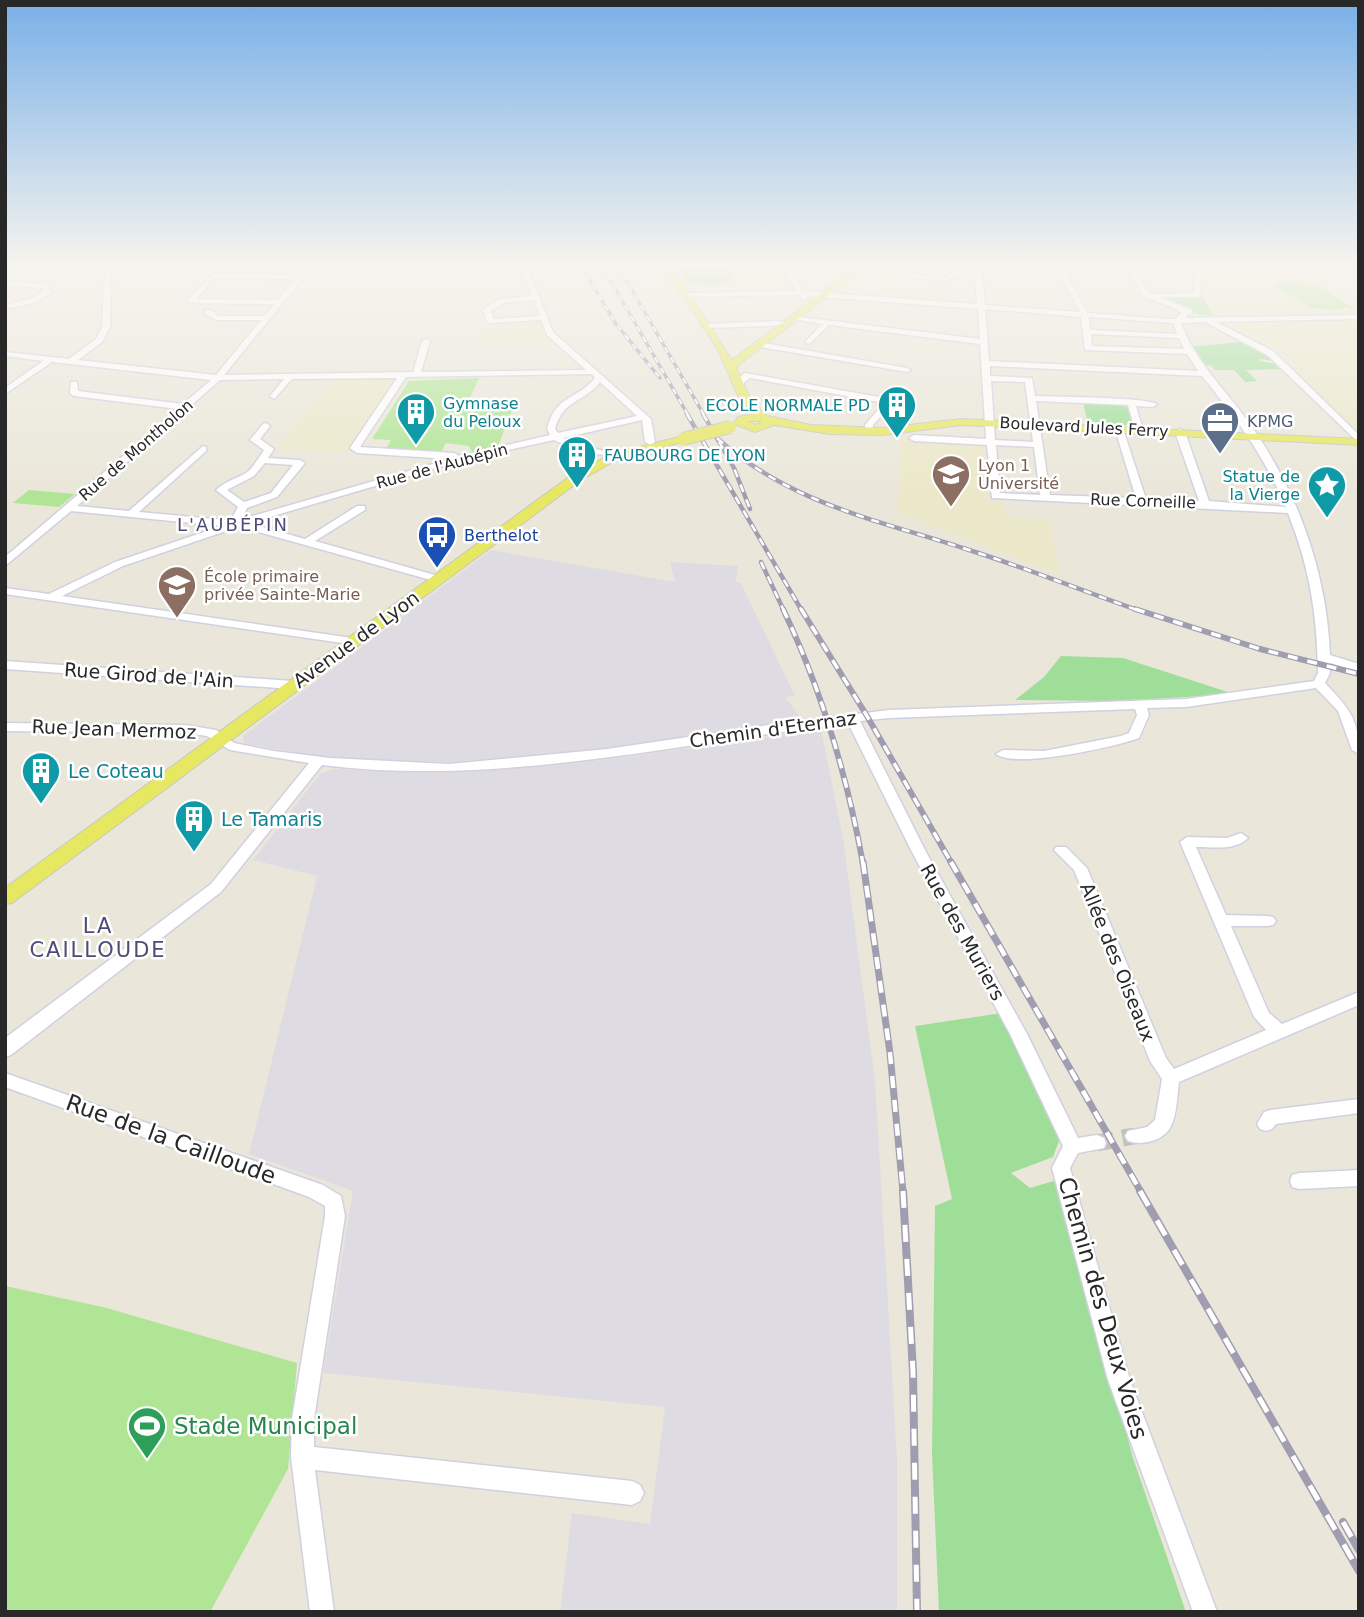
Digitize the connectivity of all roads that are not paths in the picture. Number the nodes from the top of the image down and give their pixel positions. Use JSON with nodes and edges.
{"nodes":[{"id":1,"x":99,"y":339,"type":"edge"},
{"id":2,"x":249,"y":339,"type":"edge"},
{"id":3,"x":557,"y":339,"type":"edge"},
{"id":4,"x":715,"y":339,"type":"edge"},
{"id":5,"x":762,"y":339,"type":"edge"},
{"id":6,"x":811,"y":339,"type":"edge"},
{"id":7,"x":964,"y":339,"type":"edge"},
{"id":8,"x":1087,"y":339,"type":"edge"},
{"id":9,"x":1183,"y":339,"type":"edge"},
{"id":10,"x":1244,"y":339,"type":"edge"},
{"id":11,"x":426,"y":341,"type":"dead end"},
{"id":12,"x":809,"y":342,"type":"dead end"},
{"id":13,"x":984,"y":342,"type":"joint"},
{"id":14,"x":750,"y":348,"type":"junction"},
{"id":15,"x":1188,"y":352,"type":"junction"},
{"id":16,"x":5,"y":354,"type":"edge"},
{"id":17,"x":727,"y":358,"type":"junction"},
{"id":18,"x":50,"y":359,"type":"junction"},
{"id":19,"x":71,"y":361,"type":"junction"},
{"id":20,"x":986,"y":363,"type":"junction"},
{"id":21,"x":907,"y":370,"type":"dead end"},
{"id":22,"x":1203,"y":374,"type":"junction"},
{"id":23,"x":403,"y":375,"type":"junction"},
{"id":24,"x":416,"y":375,"type":"junction"},
{"id":25,"x":596,"y":375,"type":"junction"},
{"id":26,"x":290,"y":377,"type":"junction"},
{"id":27,"x":218,"y":378,"type":"junction"},
{"id":28,"x":987,"y":378,"type":"junction"},
{"id":29,"x":74,"y":384,"type":"dead end"},
{"id":30,"x":737,"y":384,"type":"junction"},
{"id":31,"x":5,"y":392,"type":"edge"},
{"id":32,"x":274,"y":396,"type":"dead end"},
{"id":33,"x":1032,"y":398,"type":"junction"},
{"id":34,"x":1131,"y":402,"type":"junction"},
{"id":35,"x":747,"y":404,"type":"junction"},
{"id":36,"x":1153,"y":404,"type":"dead end"},
{"id":37,"x":185,"y":407,"type":"junction"},
{"id":38,"x":644,"y":416,"type":"junction"},
{"id":39,"x":764,"y":421,"type":"junction"},
{"id":40,"x":991,"y":423,"type":"junction"},
{"id":41,"x":739,"y":424,"type":"junction"},
{"id":42,"x":1036,"y":425,"type":"junction"},
{"id":43,"x":266,"y":426,"type":"dead end"},
{"id":44,"x":1119,"y":429,"type":"junction"},
{"id":45,"x":1139,"y":430,"type":"junction"},
{"id":46,"x":869,"y":431,"type":"junction"},
{"id":47,"x":1180,"y":432,"type":"junction"},
{"id":48,"x":1255,"y":436,"type":"junction"},
{"id":49,"x":556,"y":438,"type":"junction"},
{"id":50,"x":914,"y":438,"type":"dead end"},
{"id":51,"x":1359,"y":441,"type":"edge"},
{"id":52,"x":991,"y":442,"type":"junction"},
{"id":53,"x":645,"y":445,"type":"junction"},
{"id":54,"x":1038,"y":445,"type":"junction"},
{"id":55,"x":203,"y":449,"type":"dead end"},
{"id":56,"x":601,"y":452,"type":"junction"},
{"id":57,"x":616,"y":456,"type":"junction"},
{"id":58,"x":465,"y":457,"type":"junction"},
{"id":59,"x":262,"y":460,"type":"junction"},
{"id":60,"x":1045,"y":498,"type":"junction"},
{"id":61,"x":1142,"y":502,"type":"junction"},
{"id":62,"x":1205,"y":504,"type":"junction"},
{"id":63,"x":243,"y":506,"type":"junction"},
{"id":64,"x":71,"y":508,"type":"junction"},
{"id":65,"x":361,"y":508,"type":"dead end"},
{"id":66,"x":1291,"y":510,"type":"junction"},
{"id":67,"x":132,"y":513,"type":"junction"},
{"id":68,"x":234,"y":523,"type":"junction"},
{"id":69,"x":307,"y":542,"type":"junction"},
{"id":70,"x":5,"y":563,"type":"edge"},
{"id":71,"x":438,"y":579,"type":"junction"},
{"id":72,"x":5,"y":591,"type":"edge"},
{"id":73,"x":53,"y":596,"type":"junction"},
{"id":74,"x":352,"y":642,"type":"junction"},
{"id":75,"x":1323,"y":657,"type":"junction"},
{"id":76,"x":5,"y":665,"type":"edge"},
{"id":77,"x":1356,"y":668,"type":"edge"},
{"id":78,"x":1321,"y":679,"type":"junction"},
{"id":79,"x":293,"y":685,"type":"junction"},
{"id":80,"x":1140,"y":706,"type":"junction"},
{"id":81,"x":852,"y":718,"type":"junction"},
{"id":82,"x":5,"y":727,"type":"edge"},
{"id":83,"x":220,"y":738,"type":"junction"},
{"id":84,"x":1359,"y":750,"type":"edge"},
{"id":85,"x":1003,"y":754,"type":"dead end"},
{"id":86,"x":319,"y":760,"type":"junction"},
{"id":87,"x":1241,"y":838,"type":"dead end"},
{"id":88,"x":1061,"y":850,"type":"dead end"},
{"id":89,"x":5,"y":898,"type":"edge"},
{"id":90,"x":1221,"y":920,"type":"junction"},
{"id":91,"x":1268,"y":921,"type":"dead end"},
{"id":92,"x":1359,"y":998,"type":"edge"},
{"id":93,"x":1280,"y":1032,"type":"junction"},
{"id":94,"x":5,"y":1050,"type":"edge"},
{"id":95,"x":1171,"y":1078,"type":"junction"},
{"id":96,"x":5,"y":1080,"type":"edge"},
{"id":97,"x":1359,"y":1106,"type":"edge"},
{"id":98,"x":1266,"y":1124,"type":"dead end"},
{"id":99,"x":1134,"y":1136,"type":"tunnel mouth"},
{"id":100,"x":1097,"y":1143,"type":"tunnel mouth"},
{"id":101,"x":1072,"y":1146,"type":"junction"},
{"id":102,"x":1359,"y":1178,"type":"edge"},
{"id":103,"x":1299,"y":1181,"type":"dead end"},
{"id":104,"x":302,"y":1457,"type":"junction"},
{"id":105,"x":632,"y":1493,"type":"dead end"},
{"id":106,"x":321,"y":1612,"type":"edge"},
{"id":107,"x":1205,"y":1612,"type":"edge"}],
"edges":[{"from":1,"to":19,"type":"street"},
{"from":2,"to":27,"type":"street","name":"Rue de Montholon"},
{"from":3,"to":25,"type":"street"},
{"from":4,"to":17,"type":"main road"},
{"from":5,"to":14,"type":"main road"},
{"from":6,"to":12,"type":"street"},
{"from":7,"to":13,"type":"street"},
{"from":8,"to":15,"type":"street"},
{"from":9,"to":15,"type":"street"},
{"from":10,"to":51,"type":"street"},
{"from":11,"to":24,"type":"street"},
{"from":13,"to":20,"type":"street"},
{"from":14,"to":17,"type":"main road"},
{"from":14,"to":17,"type":"main road"},
{"from":14,"to":21,"type":"street"},
{"from":15,"to":22,"type":"street"},
{"from":16,"to":18,"type":"street"},
{"from":17,"to":30,"type":"main road"},
{"from":18,"to":19,"type":"street"},
{"from":18,"to":31,"type":"street"},
{"from":19,"to":27,"type":"street"},
{"from":20,"to":22,"type":"street"},
{"from":20,"to":28,"type":"street"},
{"from":22,"to":48,"type":"street"},
{"from":23,"to":24,"type":"street"},
{"from":23,"to":26,"type":"street"},
{"from":23,"to":58,"type":"street"},
{"from":24,"to":25,"type":"street"},
{"from":25,"to":38,"type":"street"},
{"from":25,"to":49,"type":"street"},
{"from":26,"to":27,"type":"street"},
{"from":26,"to":32,"type":"street"},
{"from":27,"to":37,"type":"street","name":"Rue de Montholon"},
{"from":28,"to":33,"type":"street"},
{"from":28,"to":40,"type":"street"},
{"from":29,"to":37,"type":"street"},
{"from":30,"to":35,"type":"main road"},
{"from":30,"to":46,"type":"street"},
{"from":33,"to":34,"type":"street"},
{"from":33,"to":42,"type":"street"},
{"from":34,"to":36,"type":"street"},
{"from":34,"to":45,"type":"street"},
{"from":35,"to":39,"type":"main road"},
{"from":35,"to":41,"type":"main road"},
{"from":37,"to":64,"type":"street","name":"Rue de Montholon"},
{"from":38,"to":49,"type":"street","name":"Rue de l'Aubépin"},
{"from":38,"to":53,"type":"street"},
{"from":39,"to":41,"type":"main road","name":"Boulevard Jules Ferry"},
{"from":39,"to":46,"type":"main road","name":"Boulevard Jules Ferry"},
{"from":40,"to":42,"type":"main road","name":"Boulevard Jules Ferry"},
{"from":40,"to":46,"type":"main road","name":"Boulevard Jules Ferry"},
{"from":40,"to":52,"type":"street"},
{"from":41,"to":53,"type":"main road","name":"Avenue de Lyon","bridge":true},
{"from":42,"to":44,"type":"main road","name":"Boulevard Jules Ferry"},
{"from":42,"to":54,"type":"street"},
{"from":43,"to":59,"type":"street"},
{"from":44,"to":45,"type":"main road","name":"Boulevard Jules Ferry"},
{"from":44,"to":61,"type":"street"},
{"from":45,"to":47,"type":"main road","name":"Boulevard Jules Ferry"},
{"from":47,"to":48,"type":"main road","name":"Boulevard Jules Ferry"},
{"from":47,"to":62,"type":"street"},
{"from":48,"to":51,"type":"main road","name":"Boulevard Jules Ferry"},
{"from":48,"to":66,"type":"street"},
{"from":49,"to":56,"type":"street"},
{"from":49,"to":58,"type":"street","name":"Rue de l'Aubépin"},
{"from":50,"to":52,"type":"street"},
{"from":52,"to":54,"type":"street"},
{"from":52,"to":60,"type":"street","name":"Rue Corneille"},
{"from":53,"to":56,"type":"street"},
{"from":53,"to":57,"type":"main road","name":"Avenue de Lyon"},
{"from":54,"to":60,"type":"street"},
{"from":55,"to":67,"type":"street"},
{"from":56,"to":57,"type":"street"},
{"from":57,"to":71,"type":"main road","name":"Avenue de Lyon"},
{"from":58,"to":68,"type":"street","name":"Rue de l'Aubépin"},
{"from":59,"to":63,"type":"street"},
{"from":59,"to":63,"type":"street"},
{"from":60,"to":61,"type":"street","name":"Rue Corneille"},
{"from":61,"to":62,"type":"street","name":"Rue Corneille"},
{"from":62,"to":66,"type":"street","name":"Rue Corneille"},
{"from":63,"to":68,"type":"street"},
{"from":64,"to":67,"type":"street"},
{"from":64,"to":70,"type":"street","name":"Rue de Montholon"},
{"from":65,"to":69,"type":"street"},
{"from":66,"to":75,"type":"street"},
{"from":67,"to":68,"type":"street"},
{"from":68,"to":69,"type":"street"},
{"from":68,"to":73,"type":"street","name":"Rue de l'Aubépin"},
{"from":69,"to":71,"type":"street"},
{"from":71,"to":74,"type":"main road","name":"Avenue de Lyon"},
{"from":72,"to":73,"type":"street"},
{"from":73,"to":74,"type":"street"},
{"from":74,"to":79,"type":"main road","name":"Avenue de Lyon"},
{"from":75,"to":77,"type":"street"},
{"from":75,"to":78,"type":"street"},
{"from":76,"to":79,"type":"street","name":"Rue Girod de l'Ain"},
{"from":77,"to":78,"type":"street","name":"Chemin d'Eternaz"},
{"from":78,"to":80,"type":"street","name":"Chemin d'Eternaz"},
{"from":78,"to":84,"type":"street"},
{"from":79,"to":83,"type":"main road","name":"Avenue de Lyon"},
{"from":80,"to":81,"type":"street","name":"Chemin d'Eternaz"},
{"from":80,"to":85,"type":"street"},
{"from":81,"to":86,"type":"street","name":"Chemin d'Eternaz"},
{"from":81,"to":101,"type":"street","name":"Rue des Muriers"},
{"from":82,"to":83,"type":"street","name":"Rue Jean Mermoz"},
{"from":83,"to":86,"type":"street","name":"Chemin d'Eternaz"},
{"from":83,"to":89,"type":"main road","name":"Avenue de Lyon"},
{"from":86,"to":94,"type":"street"},
{"from":87,"to":90,"type":"street"},
{"from":88,"to":95,"type":"street","name":"Allée des Oiseaux"},
{"from":90,"to":91,"type":"street"},
{"from":90,"to":93,"type":"street"},
{"from":92,"to":93,"type":"street"},
{"from":93,"to":95,"type":"street"},
{"from":95,"to":99,"type":"street"},
{"from":96,"to":104,"type":"street","name":"Rue de la Cailloude"},
{"from":97,"to":98,"type":"street"},
{"from":100,"to":101,"type":"street","name":"Chemin des Deux Voies"},
{"from":101,"to":107,"type":"street","name":"Chemin des Deux Voies"},
{"from":102,"to":103,"type":"street"},
{"from":104,"to":105,"type":"street"},
{"from":104,"to":106,"type":"street"}]}
